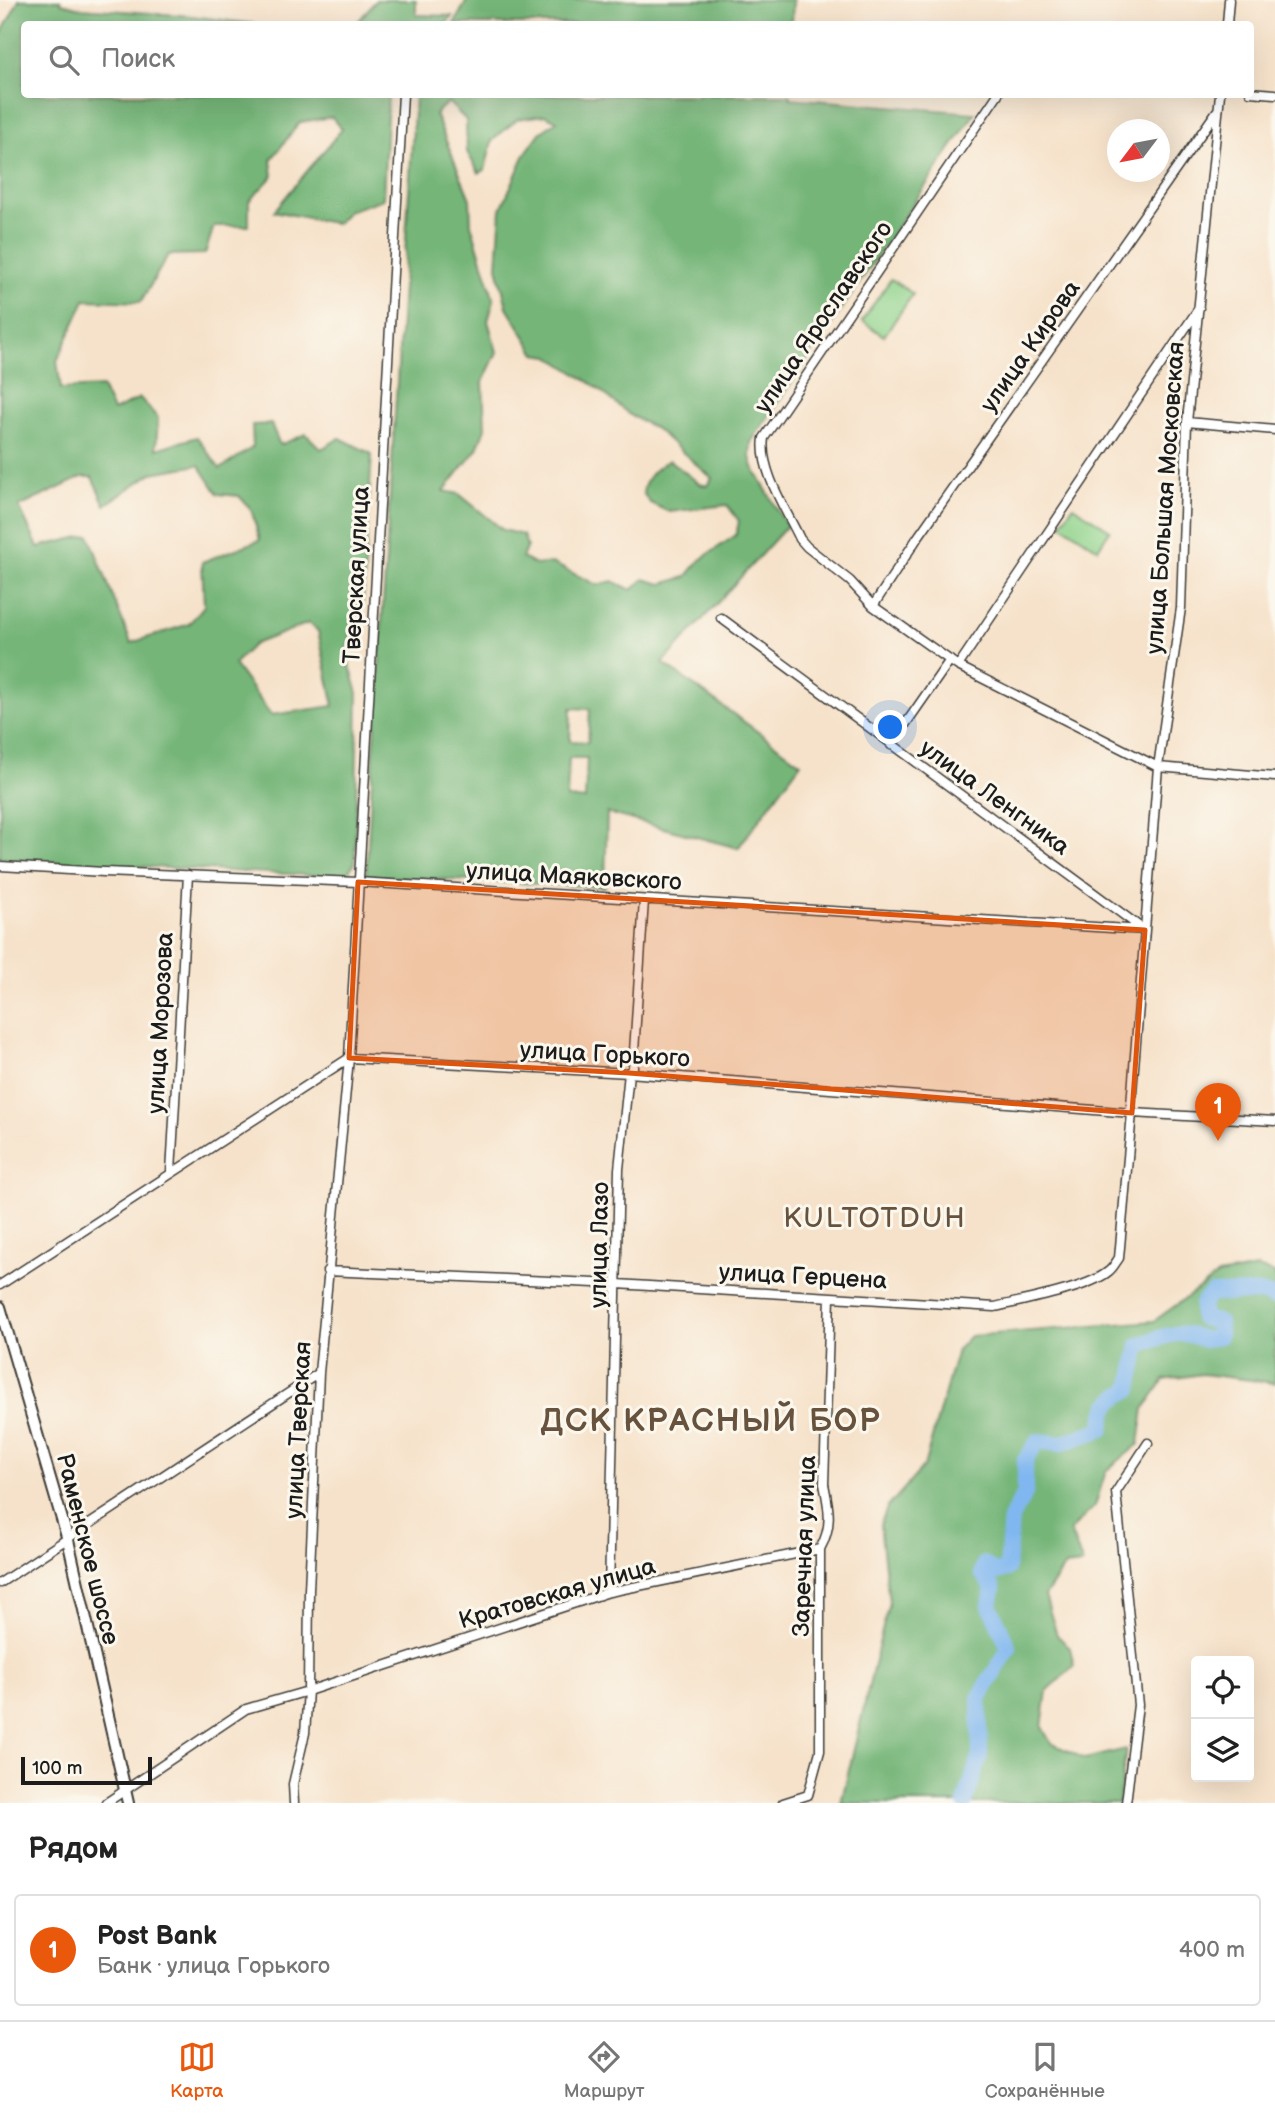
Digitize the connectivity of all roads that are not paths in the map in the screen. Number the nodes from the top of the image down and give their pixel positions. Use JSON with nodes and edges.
{"nodes":[{"id":1,"x":1229,"y":0,"type":"edge"},
{"id":2,"x":1227,"y":21,"type":"edge"},
{"id":3,"x":1254,"y":92,"type":"edge"},
{"id":4,"x":1275,"y":94,"type":"edge"},
{"id":5,"x":403,"y":98,"type":"edge"},
{"id":6,"x":995,"y":98,"type":"edge"},
{"id":7,"x":1220,"y":98,"type":"edge"},
{"id":8,"x":1219,"y":108,"type":"junction"},
{"id":9,"x":1199,"y":307,"type":"junction"},
{"id":10,"x":1187,"y":422,"type":"junction"},
{"id":11,"x":1275,"y":430,"type":"edge"},
{"id":12,"x":873,"y":606,"type":"junction"},
{"id":13,"x":721,"y":618,"type":"dead end"},
{"id":14,"x":950,"y":660,"type":"junction"},
{"id":15,"x":958,"y":666,"type":"junction"},
{"id":16,"x":891,"y":745,"type":"junction"},
{"id":17,"x":1158,"y":767,"type":"junction"},
{"id":18,"x":1275,"y":777,"type":"edge"},
{"id":19,"x":0,"y":866,"type":"edge"},
{"id":20,"x":188,"y":876,"type":"junction"},
{"id":21,"x":358,"y":882,"type":"junction"},
{"id":22,"x":644,"y":900,"type":"junction"},
{"id":23,"x":1145,"y":930,"type":"junction"},
{"id":24,"x":349,"y":1058,"type":"junction"},
{"id":25,"x":629,"y":1073,"type":"junction"},
{"id":26,"x":1132,"y":1113,"type":"junction"},
{"id":27,"x":1275,"y":1121,"type":"edge"},
{"id":28,"x":171,"y":1172,"type":"junction"},
{"id":29,"x":327,"y":1271,"type":"junction"},
{"id":30,"x":617,"y":1284,"type":"junction"},
{"id":31,"x":0,"y":1285,"type":"edge"},
{"id":32,"x":830,"y":1297,"type":"junction"},
{"id":33,"x":0,"y":1307,"type":"edge"},
{"id":34,"x":319,"y":1373,"type":"junction"},
{"id":35,"x":1148,"y":1443,"type":"dead end"},
{"id":36,"x":68,"y":1540,"type":"junction"},
{"id":37,"x":820,"y":1549,"type":"junction"},
{"id":38,"x":0,"y":1583,"type":"edge"},
{"id":39,"x":609,"y":1592,"type":"junction"},
{"id":40,"x":308,"y":1691,"type":"junction"},
{"id":41,"x":125,"y":1790,"type":"junction"},
{"id":42,"x":106,"y":1803,"type":"edge"},
{"id":43,"x":128,"y":1803,"type":"edge"},
{"id":44,"x":294,"y":1803,"type":"edge"},
{"id":45,"x":783,"y":1803,"type":"edge"},
{"id":46,"x":1126,"y":1803,"type":"edge"}],
"edges":[{"from":1,"to":2,"type":"street"},
{"from":3,"to":4,"type":"street"},
{"from":5,"to":21,"type":"street","name":"Тверская улица"},
{"from":6,"to":12,"type":"street","name":"улица Ярославского"},
{"from":7,"to":8,"type":"street","name":"улица Большая Московская"},
{"from":8,"to":9,"type":"street","name":"улица Большая Московская"},
{"from":8,"to":12,"type":"street","name":"улица Кирова"},
{"from":9,"to":10,"type":"street","name":"улица Большая Московская"},
{"from":9,"to":15,"type":"street"},
{"from":10,"to":11,"type":"street"},
{"from":10,"to":17,"type":"street","name":"улица Большая Московская"},
{"from":12,"to":14,"type":"street","name":"улица Ярославского"},
{"from":13,"to":16,"type":"street","name":"улица Ленгника"},
{"from":14,"to":15,"type":"street","name":"улица Ярославского"},
{"from":14,"to":16,"type":"street"},
{"from":15,"to":17,"type":"street","name":"улица Ярославского"},
{"from":16,"to":23,"type":"street","name":"улица Ленгника"},
{"from":17,"to":18,"type":"street","name":"улица Ярославского"},
{"from":17,"to":23,"type":"street","name":"улица Большая Московская"},
{"from":19,"to":20,"type":"street","name":"улица Маяковского"},
{"from":20,"to":21,"type":"street","name":"улица Маяковского"},
{"from":20,"to":28,"type":"street","name":"улица Морозова"},
{"from":21,"to":22,"type":"street","name":"улица Маяковского"},
{"from":21,"to":24,"type":"street","name":"Тверская улица"},
{"from":22,"to":23,"type":"street","name":"улица Маяковского"},
{"from":22,"to":25,"type":"street","name":"улица Лазо"},
{"from":23,"to":26,"type":"street","name":"улица Большая Московская"},
{"from":24,"to":25,"type":"street","name":"улица Горького"},
{"from":24,"to":28,"type":"street"},
{"from":24,"to":29,"type":"street","name":"улица Тверская"},
{"from":25,"to":26,"type":"street","name":"улица Горького"},
{"from":25,"to":30,"type":"street","name":"улица Лазо"},
{"from":26,"to":27,"type":"street","name":"улица Горького"},
{"from":26,"to":32,"type":"street","name":"улица Герцена"},
{"from":28,"to":31,"type":"street"},
{"from":29,"to":30,"type":"street","name":"улица Герцена"},
{"from":29,"to":34,"type":"street","name":"улица Тверская"},
{"from":30,"to":32,"type":"street","name":"улица Герцена"},
{"from":30,"to":39,"type":"street","name":"улица Лазо"},
{"from":32,"to":37,"type":"street","name":"Заречная улица"},
{"from":33,"to":36,"type":"main road","name":"Раменское шоссе"},
{"from":34,"to":36,"type":"street"},
{"from":34,"to":40,"type":"street","name":"улица Тверская"},
{"from":35,"to":46,"type":"street"},
{"from":36,"to":38,"type":"street"},
{"from":36,"to":41,"type":"main road","name":"Раменское шоссе"},
{"from":37,"to":39,"type":"street","name":"Кратовская улица"},
{"from":37,"to":45,"type":"street","name":"Заречная улица"},
{"from":39,"to":40,"type":"street","name":"Кратовская улица"},
{"from":40,"to":41,"type":"street","name":"Кратовская улица"},
{"from":40,"to":44,"type":"street","name":"улица Тверская"},
{"from":41,"to":42,"type":"street","name":"Кратовская улица"},
{"from":41,"to":43,"type":"main road","name":"Раменское шоссе"}]}
